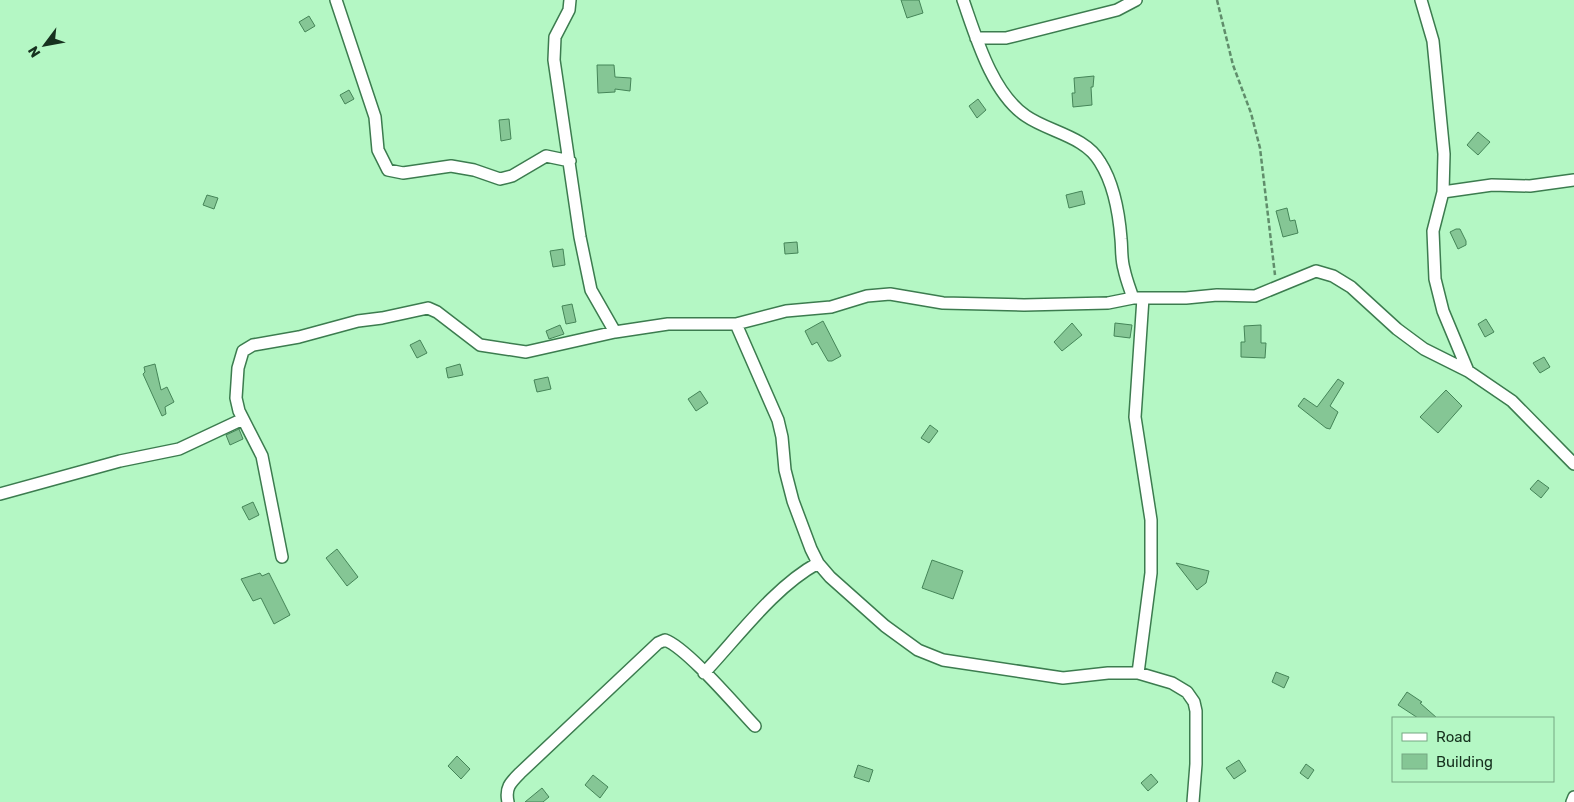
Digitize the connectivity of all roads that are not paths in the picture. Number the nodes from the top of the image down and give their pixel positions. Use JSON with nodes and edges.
{"nodes":[{"id":1,"x":336,"y":0,"type":"edge"},
{"id":2,"x":963,"y":0,"type":"edge"},
{"id":3,"x":1136,"y":0,"type":"edge"},
{"id":4,"x":1420,"y":0,"type":"edge"},
{"id":5,"x":572,"y":3,"type":"edge"},
{"id":6,"x":976,"y":38,"type":"junction"},
{"id":7,"x":570,"y":161,"type":"junction"},
{"id":8,"x":1574,"y":180,"type":"edge"},
{"id":9,"x":1443,"y":192,"type":"junction"},
{"id":10,"x":1138,"y":298,"type":"junction"},
{"id":11,"x":736,"y":324,"type":"junction"},
{"id":12,"x":615,"y":332,"type":"junction"},
{"id":13,"x":1468,"y":371,"type":"junction"},
{"id":14,"x":243,"y":420,"type":"junction"},
{"id":15,"x":1574,"y":464,"type":"edge"},
{"id":16,"x":0,"y":494,"type":"edge"},
{"id":17,"x":282,"y":557,"type":"dead end"},
{"id":18,"x":818,"y":563,"type":"junction"},
{"id":19,"x":704,"y":673,"type":"junction"},
{"id":20,"x":1138,"y":673,"type":"junction"},
{"id":21,"x":755,"y":726,"type":"dead end"},
{"id":22,"x":1574,"y":797,"type":"edge"},
{"id":23,"x":508,"y":802,"type":"edge"},
{"id":24,"x":1193,"y":802,"type":"edge"},
{"id":25,"x":1572,"y":802,"type":"edge"}],
"edges":[{"from":1,"to":7,"type":"street"},
{"from":2,"to":6,"type":"street"},
{"from":3,"to":6,"type":"street"},
{"from":4,"to":9,"type":"street"},
{"from":5,"to":7,"type":"street"},
{"from":6,"to":10,"type":"street"},
{"from":7,"to":12,"type":"street"},
{"from":8,"to":9,"type":"street"},
{"from":9,"to":13,"type":"street"},
{"from":10,"to":11,"type":"street"},
{"from":10,"to":13,"type":"street"},
{"from":10,"to":20,"type":"street"},
{"from":11,"to":12,"type":"street"},
{"from":11,"to":18,"type":"street"},
{"from":12,"to":14,"type":"street"},
{"from":13,"to":15,"type":"street"},
{"from":14,"to":16,"type":"street"},
{"from":14,"to":17,"type":"street"},
{"from":18,"to":19,"type":"street"},
{"from":18,"to":20,"type":"street"},
{"from":19,"to":21,"type":"street"},
{"from":19,"to":23,"type":"street"},
{"from":20,"to":24,"type":"street"},
{"from":22,"to":25,"type":"street"}]}
